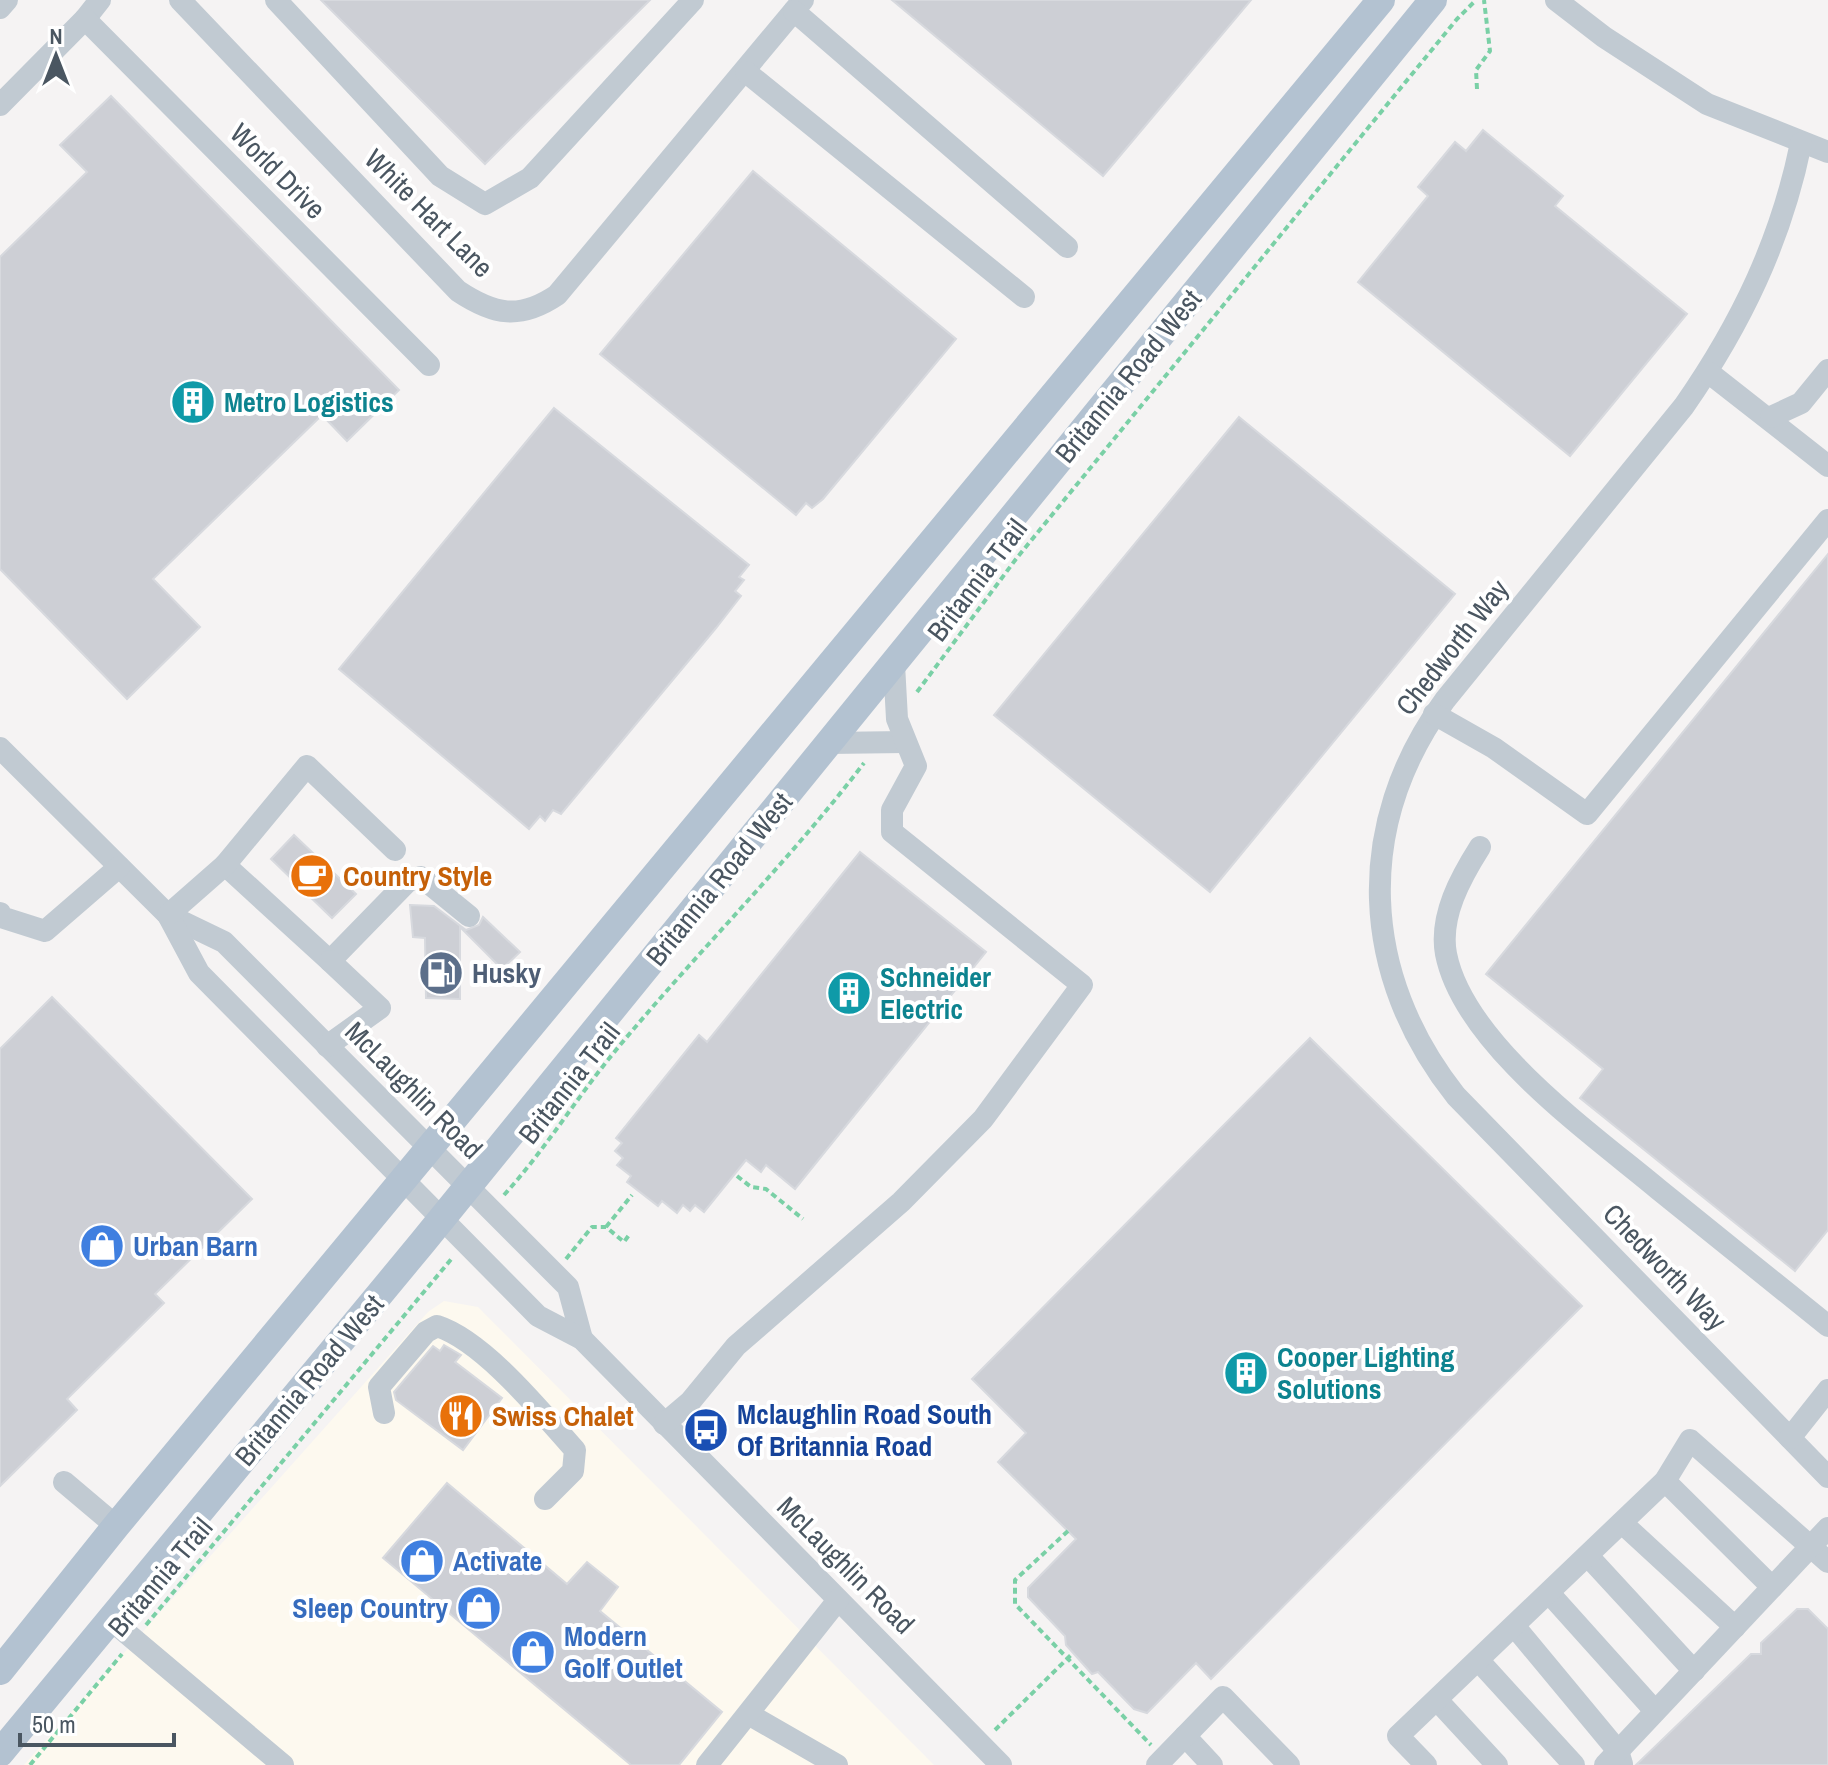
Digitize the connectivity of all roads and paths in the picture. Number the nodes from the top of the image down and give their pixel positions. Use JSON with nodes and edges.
{"nodes":[{"id":1,"x":7,"y":0,"type":"edge"},
{"id":2,"x":100,"y":0,"type":"edge"},
{"id":3,"x":180,"y":0,"type":"edge"},
{"id":4,"x":276,"y":0,"type":"edge"},
{"id":5,"x":693,"y":0,"type":"edge"},
{"id":6,"x":1381,"y":0,"type":"edge"},
{"id":7,"x":1433,"y":0,"type":"edge"},
{"id":8,"x":1476,"y":0,"type":"edge"},
{"id":9,"x":1484,"y":0,"type":"edge"},
{"id":10,"x":1556,"y":0,"type":"edge"},
{"id":11,"x":798,"y":6,"type":"edge"},
{"id":12,"x":0,"y":8,"type":"edge"},
{"id":13,"x":85,"y":19,"type":"junction"},
{"id":14,"x":746,"y":72,"type":"junction"},
{"id":15,"x":1477,"y":89,"type":"dead end"},
{"id":16,"x":0,"y":105,"type":"edge"},
{"id":17,"x":1801,"y":143,"type":"junction"},
{"id":18,"x":1828,"y":152,"type":"edge"},
{"id":19,"x":1067,"y":247,"type":"dead end"},
{"id":20,"x":1024,"y":297,"type":"dead end"},
{"id":21,"x":429,"y":365,"type":"dead end"},
{"id":22,"x":1828,"y":370,"type":"edge"},
{"id":23,"x":1708,"y":372,"type":"junction"},
{"id":24,"x":1771,"y":417,"type":"junction"},
{"id":25,"x":1828,"y":466,"type":"edge"},
{"id":26,"x":1828,"y":520,"type":"edge"},
{"id":27,"x":894,"y":664,"type":"junction"},
{"id":28,"x":1434,"y":714,"type":"junction"},
{"id":29,"x":897,"y":719,"type":"junction"},
{"id":30,"x":880,"y":741,"type":"junction"},
{"id":31,"x":905,"y":742,"type":"junction"},
{"id":32,"x":829,"y":743,"type":"junction"},
{"id":33,"x":0,"y":748,"type":"edge"},
{"id":34,"x":916,"y":766,"type":"junction"},
{"id":35,"x":937,"y":776,"type":"dead end"},
{"id":36,"x":1480,"y":847,"type":"dead end"},
{"id":37,"x":395,"y":850,"type":"dead end"},
{"id":38,"x":225,"y":865,"type":"junction"},
{"id":39,"x":119,"y":867,"type":"junction"},
{"id":40,"x":0,"y":913,"type":"edge"},
{"id":41,"x":168,"y":915,"type":"junction"},
{"id":42,"x":469,"y":916,"type":"dead end"},
{"id":43,"x":330,"y":961,"type":"junction"},
{"id":44,"x":327,"y":1046,"type":"junction"},
{"id":45,"x":431,"y":1149,"type":"junction"},
{"id":46,"x":737,"y":1176,"type":"dead end"},
{"id":47,"x":404,"y":1181,"type":"junction"},
{"id":48,"x":469,"y":1187,"type":"junction"},
{"id":49,"x":512,"y":1187,"type":"dead end"},
{"id":50,"x":632,"y":1195,"type":"dead end"},
{"id":51,"x":442,"y":1219,"type":"junction"},
{"id":52,"x":803,"y":1219,"type":"dead end"},
{"id":53,"x":606,"y":1227,"type":"junction"},
{"id":54,"x":629,"y":1235,"type":"dead end"},
{"id":55,"x":445,"y":1268,"type":"dead end"},
{"id":56,"x":554,"y":1273,"type":"junction"},
{"id":57,"x":1828,"y":1326,"type":"edge"},
{"id":58,"x":582,"y":1339,"type":"junction"},
{"id":59,"x":1828,"y":1390,"type":"edge"},
{"id":60,"x":384,"y":1413,"type":"dead end"},
{"id":61,"x":664,"y":1424,"type":"junction"},
{"id":62,"x":1790,"y":1438,"type":"junction"},
{"id":63,"x":1828,"y":1477,"type":"edge"},
{"id":64,"x":1665,"y":1481,"type":"junction"},
{"id":65,"x":64,"y":1482,"type":"dead end"},
{"id":66,"x":545,"y":1499,"type":"dead end"},
{"id":67,"x":1622,"y":1523,"type":"junction"},
{"id":68,"x":116,"y":1526,"type":"junction"},
{"id":69,"x":1828,"y":1528,"type":"edge"},
{"id":70,"x":1068,"y":1531,"type":"dead end"},
{"id":71,"x":1812,"y":1546,"type":"junction"},
{"id":72,"x":1588,"y":1556,"type":"junction"},
{"id":73,"x":1828,"y":1562,"type":"edge"},
{"id":74,"x":1772,"y":1587,"type":"junction"},
{"id":75,"x":1549,"y":1593,"type":"junction"},
{"id":76,"x":838,"y":1600,"type":"junction"},
{"id":77,"x":111,"y":1620,"type":"junction"},
{"id":78,"x":1515,"y":1627,"type":"junction"},
{"id":79,"x":1735,"y":1627,"type":"junction"},
{"id":80,"x":134,"y":1639,"type":"junction"},
{"id":81,"x":1073,"y":1653,"type":"dead end"},
{"id":82,"x":1068,"y":1658,"type":"junction"},
{"id":83,"x":1479,"y":1661,"type":"junction"},
{"id":84,"x":0,"y":1671,"type":"edge"},
{"id":85,"x":1694,"y":1671,"type":"junction"},
{"id":86,"x":1438,"y":1701,"type":"junction"},
{"id":87,"x":1655,"y":1711,"type":"junction"},
{"id":88,"x":750,"y":1715,"type":"junction"},
{"id":89,"x":1185,"y":1736,"type":"junction"},
{"id":90,"x":981,"y":1744,"type":"junction"},
{"id":91,"x":0,"y":1753,"type":"edge"},
{"id":92,"x":1615,"y":1760,"type":"edge"},
{"id":93,"x":1160,"y":1762,"type":"edge"},
{"id":94,"x":30,"y":1765,"type":"edge"},
{"id":95,"x":283,"y":1765,"type":"edge"},
{"id":96,"x":707,"y":1765,"type":"edge"},
{"id":97,"x":837,"y":1765,"type":"edge"},
{"id":98,"x":1001,"y":1765,"type":"edge"},
{"id":99,"x":1212,"y":1765,"type":"edge"},
{"id":100,"x":1289,"y":1765,"type":"edge"},
{"id":101,"x":1426,"y":1765,"type":"edge"},
{"id":102,"x":1497,"y":1765,"type":"edge"},
{"id":103,"x":1574,"y":1765,"type":"edge"}],
"edges":[{"from":1,"to":12,"type":"street"},
{"from":2,"to":13,"type":"street"},
{"from":3,"to":14,"type":"street","name":"White Hart Lane"},
{"from":4,"to":5,"type":"street"},
{"from":6,"to":45,"type":"main road","name":"Britannia Road West"},
{"from":7,"to":27,"type":"main road","name":"Britannia Road West"},
{"from":8,"to":29,"type":"path","name":"Britannia Trail"},
{"from":9,"to":15,"type":"path"},
{"from":10,"to":17,"type":"street"},
{"from":11,"to":14,"type":"street","name":"White Hart Lane"},
{"from":11,"to":19,"type":"street"},
{"from":13,"to":16,"type":"street"},
{"from":13,"to":21,"type":"street","name":"World Drive"},
{"from":14,"to":20,"type":"street"},
{"from":17,"to":18,"type":"street"},
{"from":17,"to":23,"type":"street","name":"Chedworth Way"},
{"from":22,"to":24,"type":"street"},
{"from":23,"to":24,"type":"street"},
{"from":23,"to":28,"type":"street","name":"Chedworth Way"},
{"from":24,"to":25,"type":"street"},
{"from":26,"to":28,"type":"street"},
{"from":27,"to":29,"type":"street"},
{"from":27,"to":32,"type":"main road","name":"Britannia Road West"},
{"from":28,"to":62,"type":"street","name":"Chedworth Way"},
{"from":29,"to":31,"type":"street"},
{"from":30,"to":31,"type":"street"},
{"from":30,"to":32,"type":"street"},
{"from":30,"to":49,"type":"path","name":"Britannia Trail"},
{"from":31,"to":34,"type":"street"},
{"from":32,"to":48,"type":"main road","name":"Britannia Road West"},
{"from":33,"to":39,"type":"street","name":"McLaughlin Road"},
{"from":34,"to":35,"type":"street"},
{"from":34,"to":61,"type":"street"},
{"from":36,"to":57,"type":"street"},
{"from":37,"to":38,"type":"street"},
{"from":38,"to":41,"type":"street"},
{"from":38,"to":43,"type":"street"},
{"from":39,"to":40,"type":"street"},
{"from":39,"to":41,"type":"street","name":"McLaughlin Road"},
{"from":41,"to":44,"type":"street","name":"McLaughlin Road"},
{"from":41,"to":47,"type":"street","name":"McLaughlin Road"},
{"from":42,"to":43,"type":"street"},
{"from":43,"to":44,"type":"street"},
{"from":44,"to":45,"type":"street","name":"McLaughlin Road"},
{"from":45,"to":47,"type":"main road","name":"Britannia Road West"},
{"from":45,"to":48,"type":"street","name":"McLaughlin Road"},
{"from":46,"to":52,"type":"path"},
{"from":47,"to":51,"type":"street","name":"McLaughlin Road"},
{"from":47,"to":68,"type":"main road","name":"Britannia Road West"},
{"from":48,"to":51,"type":"main road","name":"Britannia Road West"},
{"from":48,"to":56,"type":"street","name":"McLaughlin Road"},
{"from":50,"to":53,"type":"path"},
{"from":51,"to":58,"type":"street","name":"McLaughlin Road"},
{"from":51,"to":77,"type":"main road","name":"Britannia Road West"},
{"from":53,"to":54,"type":"path"},
{"from":53,"to":56,"type":"path"},
{"from":55,"to":80,"type":"path","name":"Britannia Trail"},
{"from":56,"to":58,"type":"street","name":"McLaughlin Road"},
{"from":58,"to":61,"type":"street","name":"McLaughlin Road"},
{"from":59,"to":62,"type":"street"},
{"from":60,"to":66,"type":"street"},
{"from":61,"to":76,"type":"street","name":"McLaughlin Road"},
{"from":62,"to":63,"type":"street","name":"Chedworth Way"},
{"from":64,"to":67,"type":"street"},
{"from":64,"to":71,"type":"street"},
{"from":64,"to":74,"type":"street"},
{"from":65,"to":68,"type":"street"},
{"from":67,"to":72,"type":"street"},
{"from":67,"to":79,"type":"street"},
{"from":68,"to":84,"type":"main road","name":"Britannia Road West"},
{"from":69,"to":71,"type":"street"},
{"from":70,"to":82,"type":"path"},
{"from":71,"to":73,"type":"street"},
{"from":71,"to":74,"type":"street"},
{"from":72,"to":75,"type":"street"},
{"from":72,"to":85,"type":"street"},
{"from":74,"to":79,"type":"street"},
{"from":75,"to":78,"type":"street"},
{"from":75,"to":87,"type":"street"},
{"from":76,"to":88,"type":"street"},
{"from":76,"to":90,"type":"street","name":"McLaughlin Road"},
{"from":77,"to":80,"type":"street"},
{"from":77,"to":91,"type":"main road","name":"Britannia Road West"},
{"from":78,"to":83,"type":"street"},
{"from":78,"to":92,"type":"street"},
{"from":79,"to":85,"type":"street"},
{"from":80,"to":94,"type":"path","name":"Britannia Trail"},
{"from":80,"to":95,"type":"street"},
{"from":81,"to":82,"type":"path"},
{"from":82,"to":90,"type":"path"},
{"from":82,"to":93,"type":"path"},
{"from":83,"to":86,"type":"street"},
{"from":83,"to":103,"type":"street"},
{"from":85,"to":87,"type":"street"},
{"from":86,"to":101,"type":"street"},
{"from":86,"to":102,"type":"street"},
{"from":87,"to":92,"type":"street"},
{"from":88,"to":96,"type":"street"},
{"from":88,"to":97,"type":"street"},
{"from":89,"to":93,"type":"street"},
{"from":89,"to":99,"type":"street"},
{"from":89,"to":100,"type":"street"},
{"from":90,"to":98,"type":"street","name":"McLaughlin Road"}]}
